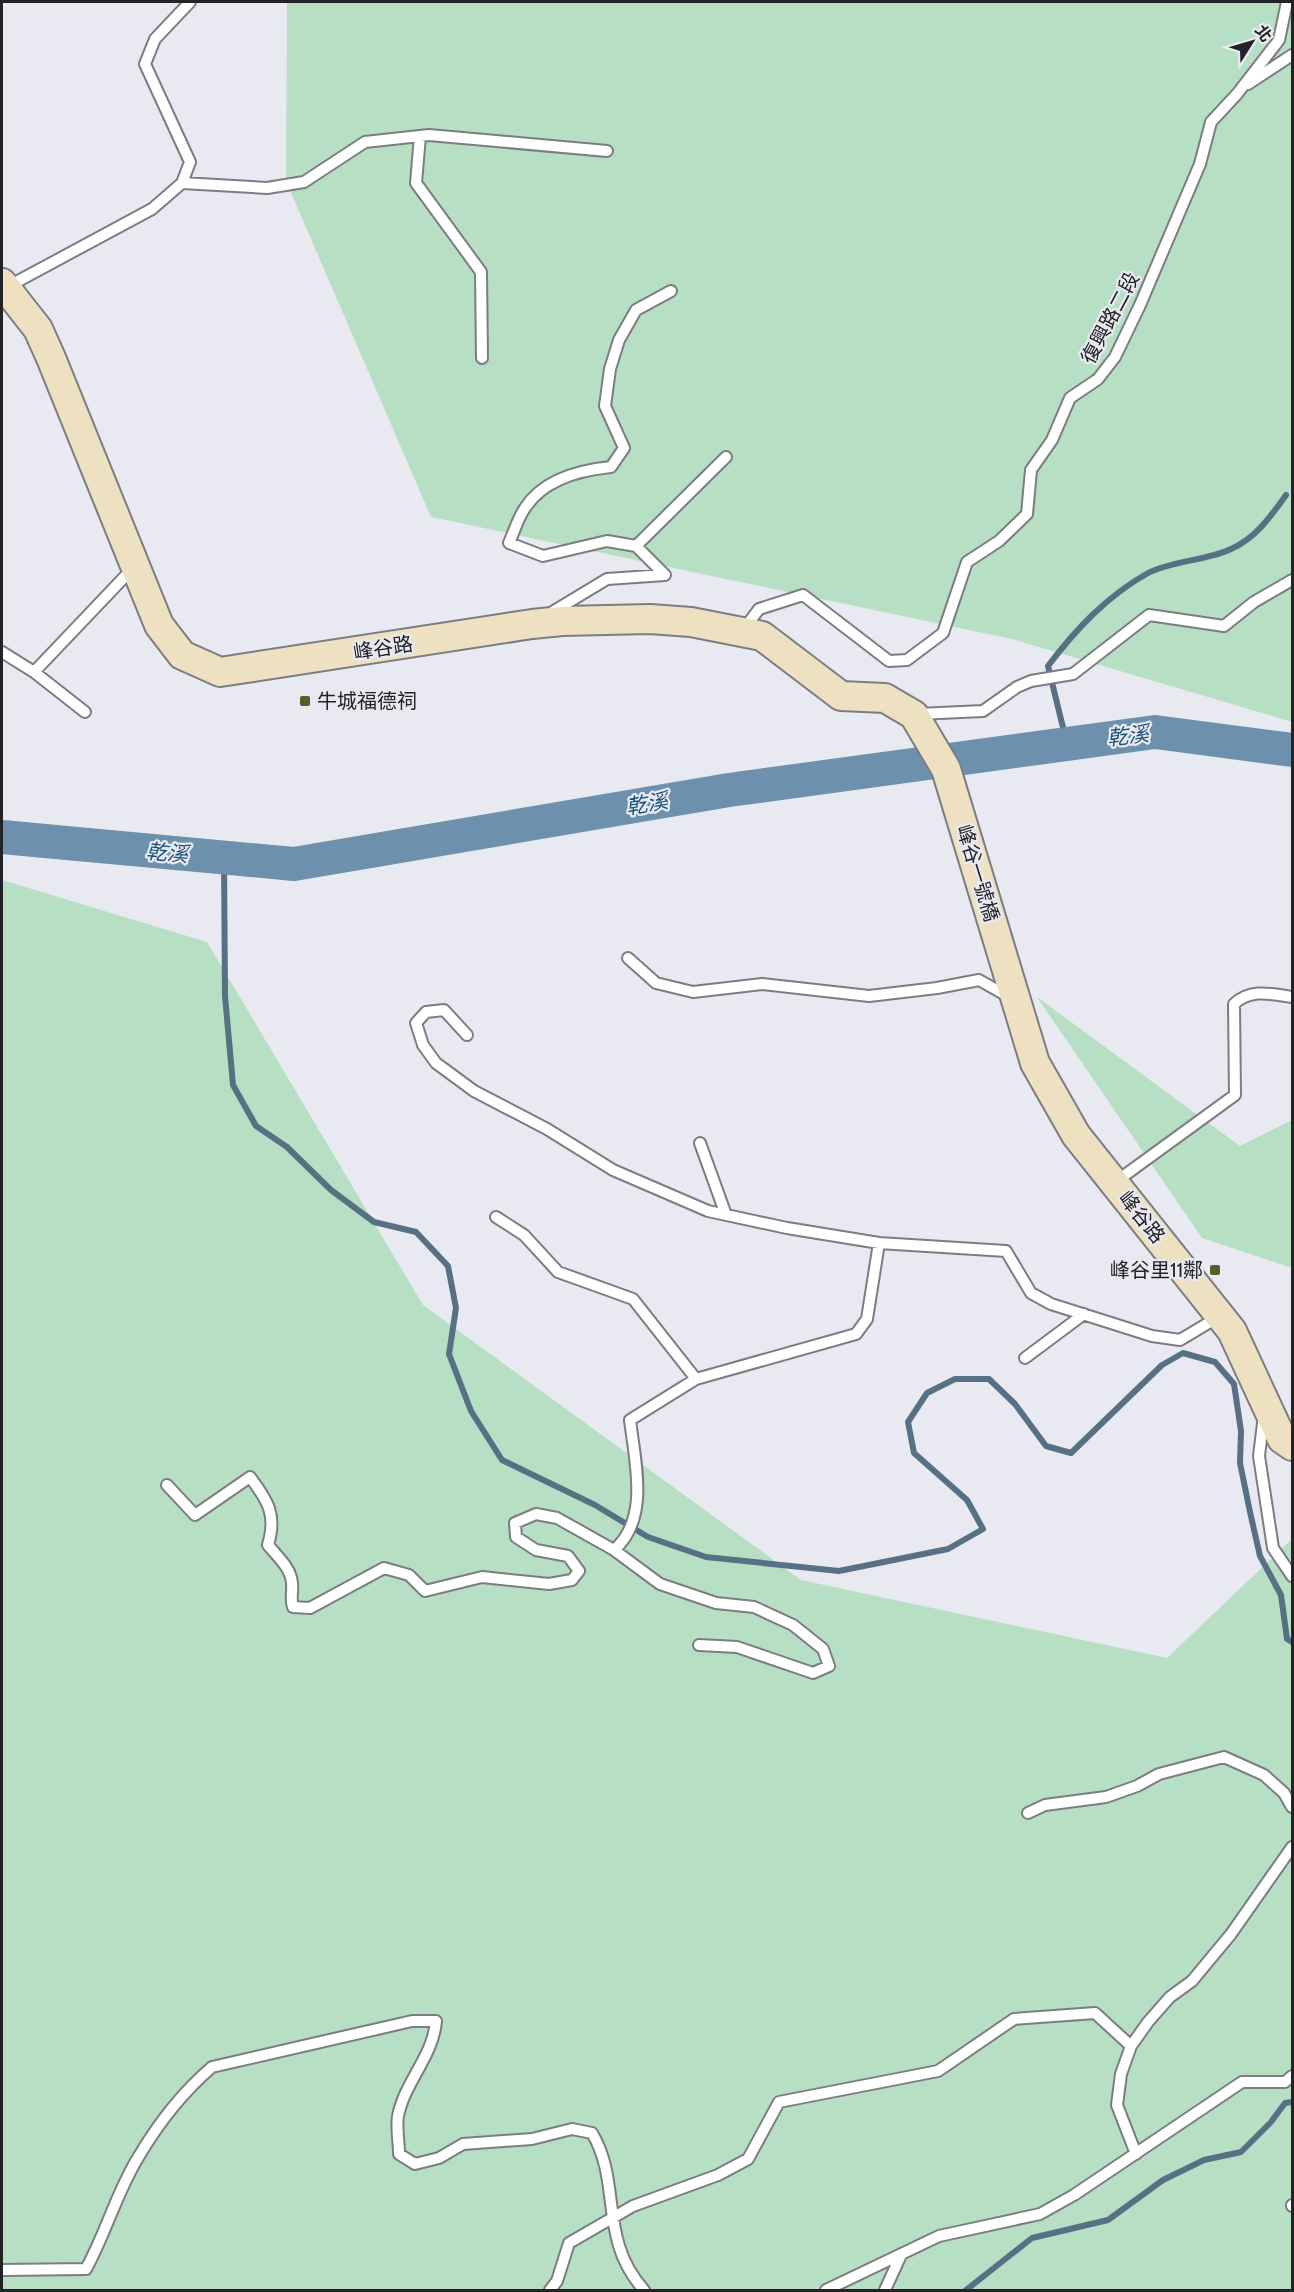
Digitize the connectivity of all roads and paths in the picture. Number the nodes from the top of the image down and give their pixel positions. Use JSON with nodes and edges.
{"nodes":[{"id":1,"x":190,"y":2,"type":"edge"},
{"id":2,"x":1287,"y":2,"type":"edge"},
{"id":3,"x":1293,"y":56,"type":"edge"},
{"id":4,"x":1243,"y":87,"type":"junction"},
{"id":5,"x":420,"y":136,"type":"junction"},
{"id":6,"x":607,"y":151,"type":"dead end"},
{"id":7,"x":182,"y":183,"type":"junction"},
{"id":8,"x":3,"y":287,"type":"edge"},
{"id":9,"x":671,"y":291,"type":"dead end"},
{"id":10,"x":482,"y":358,"type":"dead end"},
{"id":11,"x":726,"y":457,"type":"dead end"},
{"id":12,"x":636,"y":546,"type":"junction"},
{"id":13,"x":135,"y":566,"type":"junction"},
{"id":14,"x":1293,"y":580,"type":"edge"},
{"id":15,"x":532,"y":624,"type":"junction"},
{"id":16,"x":741,"y":632,"type":"junction"},
{"id":17,"x":2,"y":652,"type":"edge"},
{"id":18,"x":34,"y":672,"type":"junction"},
{"id":19,"x":85,"y":712,"type":"dead end"},
{"id":20,"x":915,"y":715,"type":"junction"},
{"id":21,"x":946,"y":769,"type":"joint"},
{"id":22,"x":628,"y":958,"type":"dead end"},
{"id":23,"x":1013,"y":990,"type":"junction"},
{"id":24,"x":1293,"y":997,"type":"edge"},
{"id":25,"x":467,"y":1035,"type":"dead end"},
{"id":26,"x":700,"y":1143,"type":"dead end"},
{"id":27,"x":1114,"y":1183,"type":"junction"},
{"id":28,"x":726,"y":1215,"type":"junction"},
{"id":29,"x":496,"y":1218,"type":"dead end"},
{"id":30,"x":879,"y":1243,"type":"junction"},
{"id":31,"x":1084,"y":1314,"type":"junction"},
{"id":32,"x":1220,"y":1315,"type":"junction"},
{"id":33,"x":1025,"y":1359,"type":"dead end"},
{"id":34,"x":696,"y":1379,"type":"junction"},
{"id":35,"x":1265,"y":1400,"type":"junction"},
{"id":36,"x":1293,"y":1446,"type":"edge"},
{"id":37,"x":167,"y":1485,"type":"dead end"},
{"id":38,"x":614,"y":1550,"type":"junction"},
{"id":39,"x":1293,"y":1576,"type":"edge"},
{"id":40,"x":699,"y":1645,"type":"dead end"},
{"id":41,"x":1293,"y":1807,"type":"edge"},
{"id":42,"x":1028,"y":1813,"type":"dead end"},
{"id":43,"x":1293,"y":1847,"type":"edge"},
{"id":44,"x":1131,"y":2046,"type":"junction"},
{"id":45,"x":1293,"y":2076,"type":"edge"},
{"id":46,"x":1136,"y":2154,"type":"junction"},
{"id":47,"x":612,"y":2218,"type":"junction"},
{"id":48,"x":901,"y":2255,"type":"junction"},
{"id":49,"x":2,"y":2270,"type":"edge"},
{"id":50,"x":550,"y":2290,"type":"edge"},
{"id":51,"x":644,"y":2290,"type":"edge"},
{"id":52,"x":826,"y":2290,"type":"edge"},
{"id":53,"x":885,"y":2290,"type":"edge"}],
"edges":[{"from":1,"to":7,"type":"lane"},
{"from":2,"to":4,"type":"lane","name":"復興路二段"},
{"from":3,"to":4,"type":"lane"},
{"from":4,"to":16,"type":"lane","name":"復興路二段"},
{"from":5,"to":6,"type":"lane"},
{"from":5,"to":7,"type":"lane"},
{"from":5,"to":10,"type":"lane"},
{"from":7,"to":8,"type":"lane"},
{"from":8,"to":13,"type":"street","name":"峰谷路"},
{"from":9,"to":12,"type":"lane"},
{"from":11,"to":12,"type":"lane"},
{"from":12,"to":15,"type":"lane"},
{"from":13,"to":15,"type":"street","name":"峰谷路"},
{"from":13,"to":18,"type":"lane"},
{"from":14,"to":20,"type":"lane"},
{"from":15,"to":16,"type":"street","name":"峰谷路"},
{"from":16,"to":20,"type":"street","name":"峰谷路"},
{"from":17,"to":18,"type":"lane"},
{"from":18,"to":19,"type":"lane"},
{"from":20,"to":21,"type":"street","name":"峰谷路"},
{"from":21,"to":23,"type":"street","name":"峰谷一號橋"},
{"from":22,"to":23,"type":"lane"},
{"from":23,"to":27,"type":"street","name":"峰谷路"},
{"from":24,"to":27,"type":"lane"},
{"from":25,"to":28,"type":"lane"},
{"from":26,"to":28,"type":"lane"},
{"from":27,"to":32,"type":"street","name":"峰谷路"},
{"from":28,"to":30,"type":"lane"},
{"from":29,"to":34,"type":"lane"},
{"from":30,"to":31,"type":"lane"},
{"from":30,"to":34,"type":"lane"},
{"from":31,"to":32,"type":"lane"},
{"from":31,"to":33,"type":"lane"},
{"from":32,"to":35,"type":"street","name":"峰谷路"},
{"from":34,"to":38,"type":"lane"},
{"from":35,"to":36,"type":"street","name":"峰谷路"},
{"from":35,"to":39,"type":"lane"},
{"from":37,"to":38,"type":"lane"},
{"from":38,"to":40,"type":"lane"},
{"from":41,"to":42,"type":"lane"},
{"from":43,"to":44,"type":"lane"},
{"from":44,"to":46,"type":"lane"},
{"from":44,"to":47,"type":"lane"},
{"from":45,"to":46,"type":"lane"},
{"from":46,"to":48,"type":"lane"},
{"from":47,"to":49,"type":"lane"},
{"from":47,"to":50,"type":"lane"},
{"from":47,"to":51,"type":"lane"},
{"from":48,"to":52,"type":"lane"},
{"from":48,"to":53,"type":"lane"}]}
